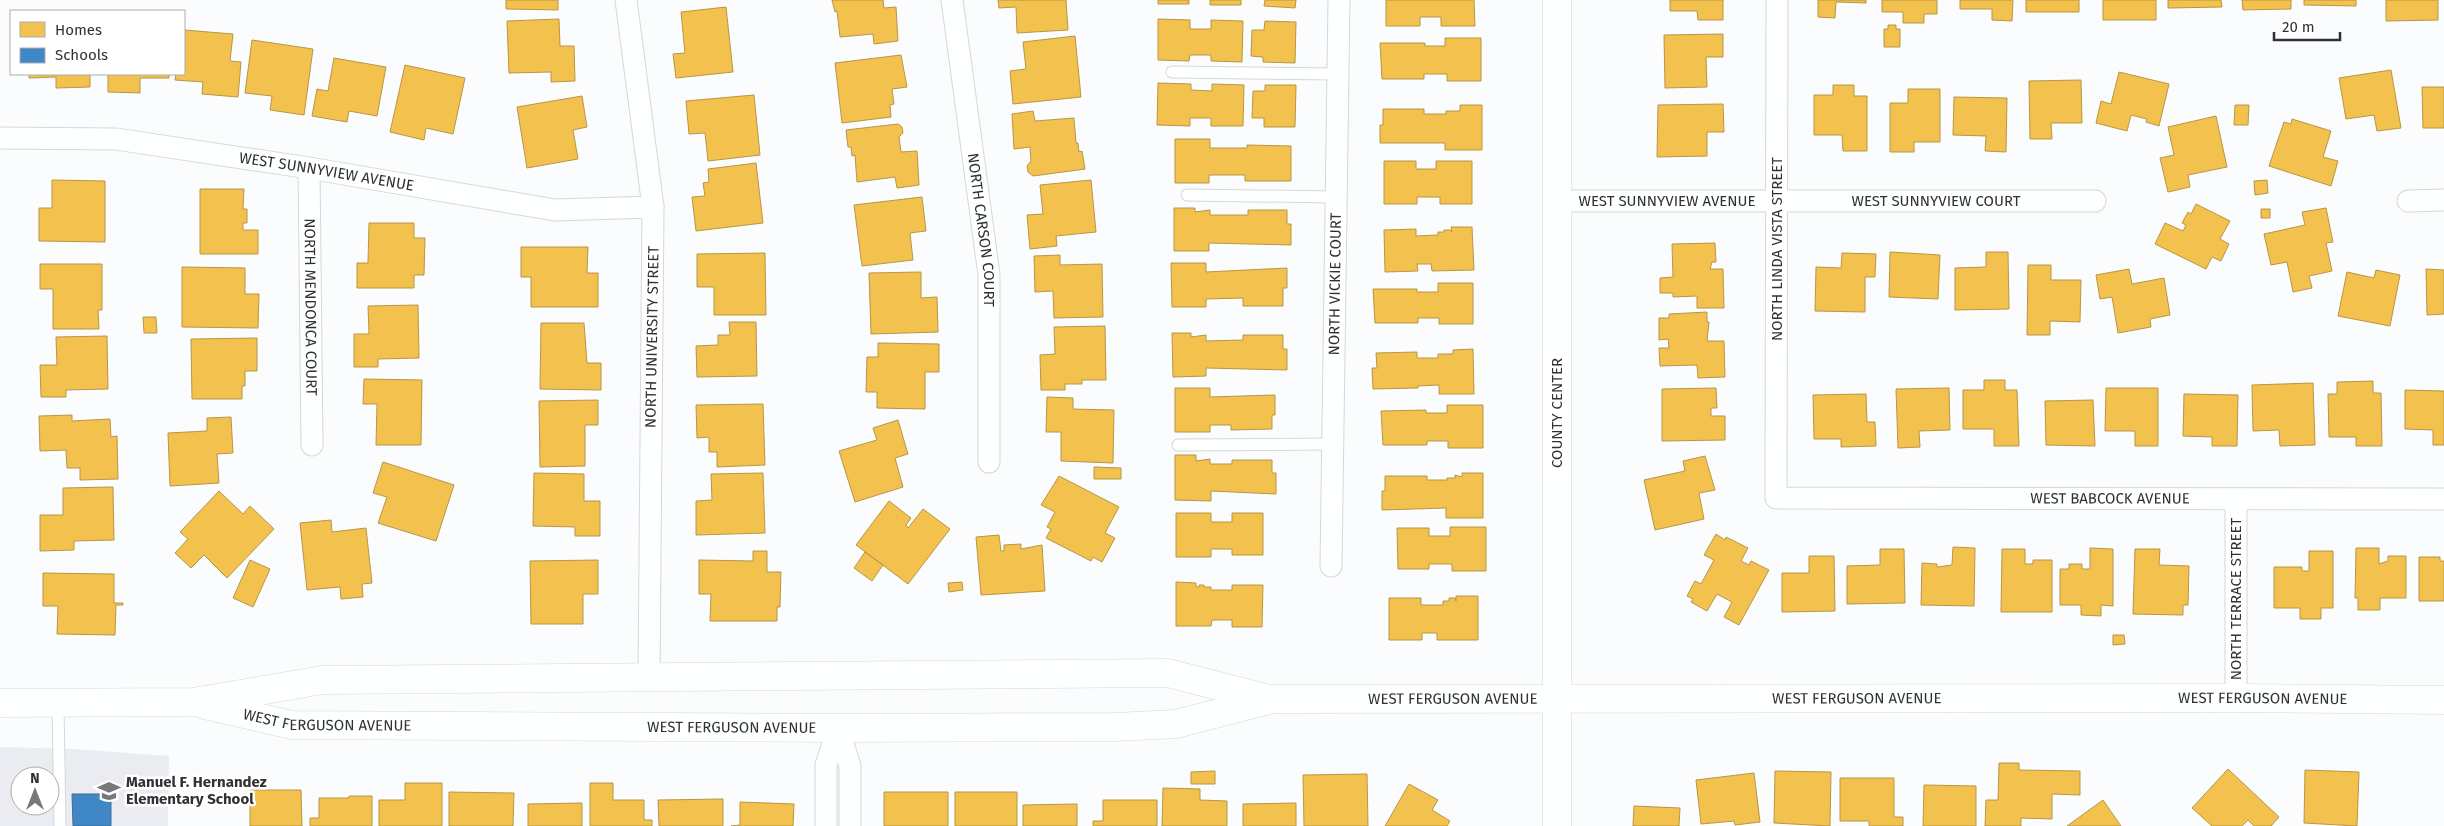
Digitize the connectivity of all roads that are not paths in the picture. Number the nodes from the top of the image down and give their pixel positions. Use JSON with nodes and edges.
{"nodes":[{"id":1,"x":626,"y":0,"type":"edge"},
{"id":2,"x":952,"y":0,"type":"edge"},
{"id":3,"x":1339,"y":0,"type":"edge"},
{"id":4,"x":1557,"y":0,"type":"edge"},
{"id":5,"x":1777,"y":0,"type":"edge"},
{"id":6,"x":1172,"y":72,"type":"dead end"},
{"id":7,"x":1338,"y":74,"type":"junction"},
{"id":8,"x":0,"y":138,"type":"edge"},
{"id":9,"x":309,"y":168,"type":"junction"},
{"id":10,"x":1187,"y":195,"type":"dead end"},
{"id":11,"x":1337,"y":197,"type":"junction"},
{"id":12,"x":1776,"y":199,"type":"junction"},
{"id":13,"x":2444,"y":200,"type":"edge"},
{"id":14,"x":1558,"y":201,"type":"junction"},
{"id":15,"x":2095,"y":201,"type":"dead end"},
{"id":16,"x":2408,"y":201,"type":"dead end"},
{"id":17,"x":653,"y":207,"type":"junction"},
{"id":18,"x":1334,"y":444,"type":"junction"},
{"id":19,"x":312,"y":445,"type":"dead end"},
{"id":20,"x":1178,"y":445,"type":"dead end"},
{"id":21,"x":989,"y":462,"type":"dead end"},
{"id":22,"x":1776,"y":498,"type":"joint"},
{"id":23,"x":2236,"y":499,"type":"junction"},
{"id":24,"x":2444,"y":500,"type":"edge"},
{"id":25,"x":1331,"y":566,"type":"dead end"},
{"id":26,"x":649,"y":676,"type":"junction"},
{"id":27,"x":2236,"y":698,"type":"junction"},
{"id":28,"x":1269,"y":700,"type":"junction"},
{"id":29,"x":1556,"y":700,"type":"junction"},
{"id":30,"x":2444,"y":700,"type":"edge"},
{"id":31,"x":194,"y":702,"type":"junction"},
{"id":32,"x":0,"y":703,"type":"edge"},
{"id":33,"x":58,"y":703,"type":"junction"},
{"id":34,"x":838,"y":728,"type":"junction"},
{"id":35,"x":60,"y":826,"type":"edge"},
{"id":36,"x":826,"y":826,"type":"edge"},
{"id":37,"x":850,"y":826,"type":"edge"},
{"id":38,"x":1557,"y":826,"type":"edge"}],
"edges":[{"from":1,"to":17,"type":"street","name":"NORTH UNIVERSITY STREET"},
{"from":2,"to":21,"type":"street","name":"NORTH CARSON COURT"},
{"from":3,"to":7,"type":"street","name":"NORTH VICKIE COURT"},
{"from":4,"to":14,"type":"street","name":"COUNTY CENTER"},
{"from":5,"to":12,"type":"street","name":"NORTH LINDA VISTA STREET"},
{"from":6,"to":7,"type":"lane"},
{"from":7,"to":11,"type":"street","name":"NORTH VICKIE COURT"},
{"from":8,"to":9,"type":"street","name":"WEST SUNNYVIEW AVENUE"},
{"from":9,"to":17,"type":"street","name":"WEST SUNNYVIEW AVENUE"},
{"from":9,"to":19,"type":"street","name":"NORTH MENDONCA COURT"},
{"from":10,"to":11,"type":"lane"},
{"from":11,"to":18,"type":"street","name":"NORTH VICKIE COURT"},
{"from":12,"to":14,"type":"street","name":"WEST SUNNYVIEW AVENUE"},
{"from":12,"to":15,"type":"street","name":"WEST SUNNYVIEW COURT"},
{"from":12,"to":22,"type":"street","name":"NORTH LINDA VISTA STREET"},
{"from":13,"to":16,"type":"street"},
{"from":14,"to":29,"type":"street","name":"COUNTY CENTER"},
{"from":17,"to":26,"type":"street","name":"NORTH UNIVERSITY STREET"},
{"from":18,"to":20,"type":"lane"},
{"from":18,"to":25,"type":"street","name":"NORTH VICKIE COURT"},
{"from":22,"to":23,"type":"street","name":"WEST BABCOCK AVENUE"},
{"from":23,"to":24,"type":"street","name":"WEST BABCOCK AVENUE"},
{"from":23,"to":27,"type":"street","name":"NORTH TERRACE STREET"},
{"from":26,"to":28,"type":"street","name":"WEST FERGUSON AVENUE"},
{"from":26,"to":31,"type":"street","name":"WEST FERGUSON AVENUE"},
{"from":27,"to":29,"type":"street","name":"WEST FERGUSON AVENUE"},
{"from":27,"to":30,"type":"street","name":"WEST FERGUSON AVENUE"},
{"from":28,"to":29,"type":"street","name":"WEST FERGUSON AVENUE"},
{"from":28,"to":34,"type":"street","name":"WEST FERGUSON AVENUE"},
{"from":29,"to":38,"type":"street","name":"COUNTY CENTER"},
{"from":31,"to":33,"type":"street","name":"WEST FERGUSON AVENUE"},
{"from":31,"to":34,"type":"street","name":"WEST FERGUSON AVENUE"},
{"from":32,"to":33,"type":"street","name":"WEST FERGUSON AVENUE"},
{"from":33,"to":35,"type":"lane"},
{"from":34,"to":36,"type":"street"},
{"from":34,"to":37,"type":"street"}]}
